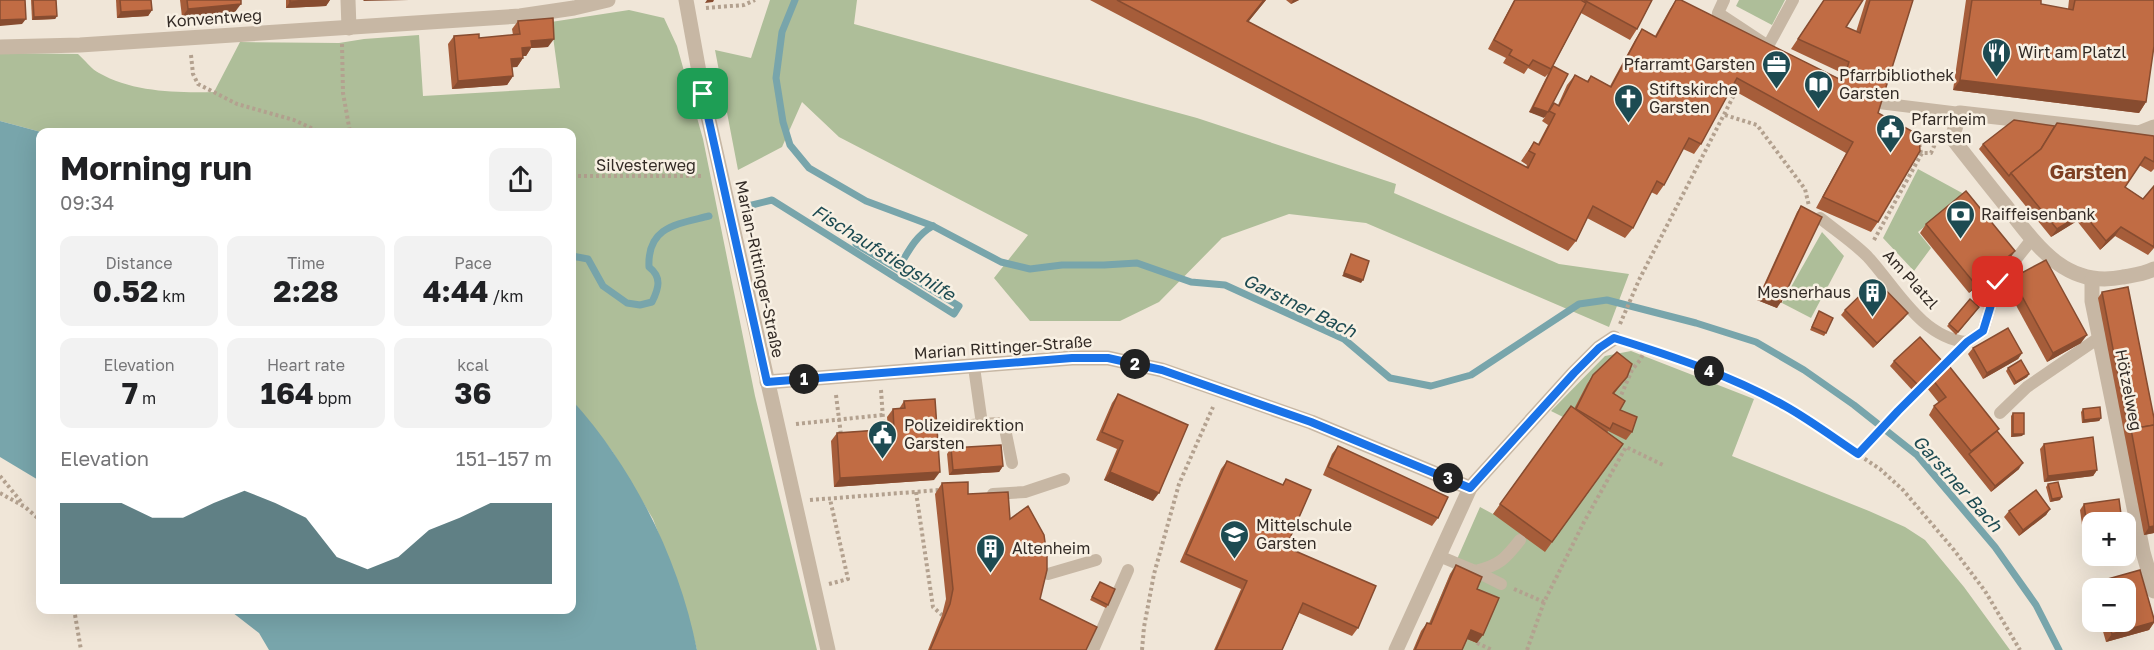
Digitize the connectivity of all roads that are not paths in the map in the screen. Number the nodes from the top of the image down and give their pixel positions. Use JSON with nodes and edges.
{"nodes":[{"id":1,"x":348,"y":0,"type":"edge"},
{"id":2,"x":608,"y":0,"type":"edge"},
{"id":3,"x":1724,"y":0,"type":"edge"},
{"id":4,"x":1793,"y":0,"type":"edge"},
{"id":5,"x":687,"y":4,"type":"edge"},
{"id":6,"x":345,"y":28,"type":"junction"},
{"id":7,"x":0,"y":46,"type":"edge"},
{"id":8,"x":1879,"y":103,"type":"edge"},
{"id":9,"x":1960,"y":113,"type":"junction"},
{"id":10,"x":2154,"y":127,"type":"edge"},
{"id":11,"x":1820,"y":218,"type":"edge"},
{"id":12,"x":2032,"y":239,"type":"junction"},
{"id":13,"x":2154,"y":268,"type":"edge"},
{"id":14,"x":2092,"y":279,"type":"junction"},
{"id":15,"x":1616,"y":333,"type":"road end"},
{"id":16,"x":2100,"y":337,"type":"junction"},
{"id":17,"x":975,"y":367,"type":"junction"},
{"id":18,"x":767,"y":382,"type":"junction"},
{"id":19,"x":2000,"y":412,"type":"dead end"},
{"id":20,"x":982,"y":424,"type":"junction"},
{"id":21,"x":952,"y":427,"type":"dead end"},
{"id":22,"x":1012,"y":463,"type":"dead end"},
{"id":23,"x":1064,"y":480,"type":"dead end"},
{"id":24,"x":1470,"y":488,"type":"junction"},
{"id":25,"x":980,"y":495,"type":"edge"},
{"id":26,"x":1521,"y":540,"type":"edge"},
{"id":27,"x":1439,"y":556,"type":"junction"},
{"id":28,"x":1096,"y":560,"type":"dead end"},
{"id":29,"x":1128,"y":570,"type":"dead end"},
{"id":30,"x":1475,"y":571,"type":"junction"},
{"id":31,"x":1048,"y":574,"type":"edge"},
{"id":32,"x":1501,"y":584,"type":"road end"},
{"id":33,"x":2154,"y":591,"type":"edge"},
{"id":34,"x":828,"y":650,"type":"edge"},
{"id":35,"x":1093,"y":650,"type":"edge"},
{"id":36,"x":1396,"y":650,"type":"edge"}],
"edges":[{"from":1,"to":6,"type":"street"},
{"from":2,"to":6,"type":"street","name":"Konventweg"},
{"from":3,"to":4,"type":"lane"},
{"from":5,"to":18,"type":"street","name":"Marian-Rittinger-Straße"},
{"from":6,"to":7,"type":"street","name":"Konventweg"},
{"from":8,"to":9,"type":"lane"},
{"from":9,"to":10,"type":"street"},
{"from":9,"to":12,"type":"street"},
{"from":11,"to":12,"type":"lane","name":"Am Platzl"},
{"from":12,"to":14,"type":"street"},
{"from":13,"to":14,"type":"street"},
{"from":14,"to":16,"type":"street","name":"Hötzelweg"},
{"from":15,"to":24,"type":"street"},
{"from":16,"to":19,"type":"lane","name":"Hötzelweg"},
{"from":16,"to":33,"type":"street","name":"Hötzelweg"},
{"from":17,"to":18,"type":"street","name":"Marian Rittinger-Straße"},
{"from":17,"to":20,"type":"lane"},
{"from":17,"to":24,"type":"street","name":"Marian Rittinger-Straße"},
{"from":18,"to":34,"type":"street","name":"Marian-Rittinger-Straße"},
{"from":20,"to":21,"type":"lane"},
{"from":20,"to":22,"type":"lane"},
{"from":23,"to":25,"type":"lane"},
{"from":24,"to":27,"type":"street"},
{"from":26,"to":30,"type":"lane"},
{"from":27,"to":30,"type":"lane"},
{"from":27,"to":36,"type":"street"},
{"from":28,"to":31,"type":"lane"},
{"from":29,"to":35,"type":"lane"},
{"from":30,"to":32,"type":"lane"}]}
